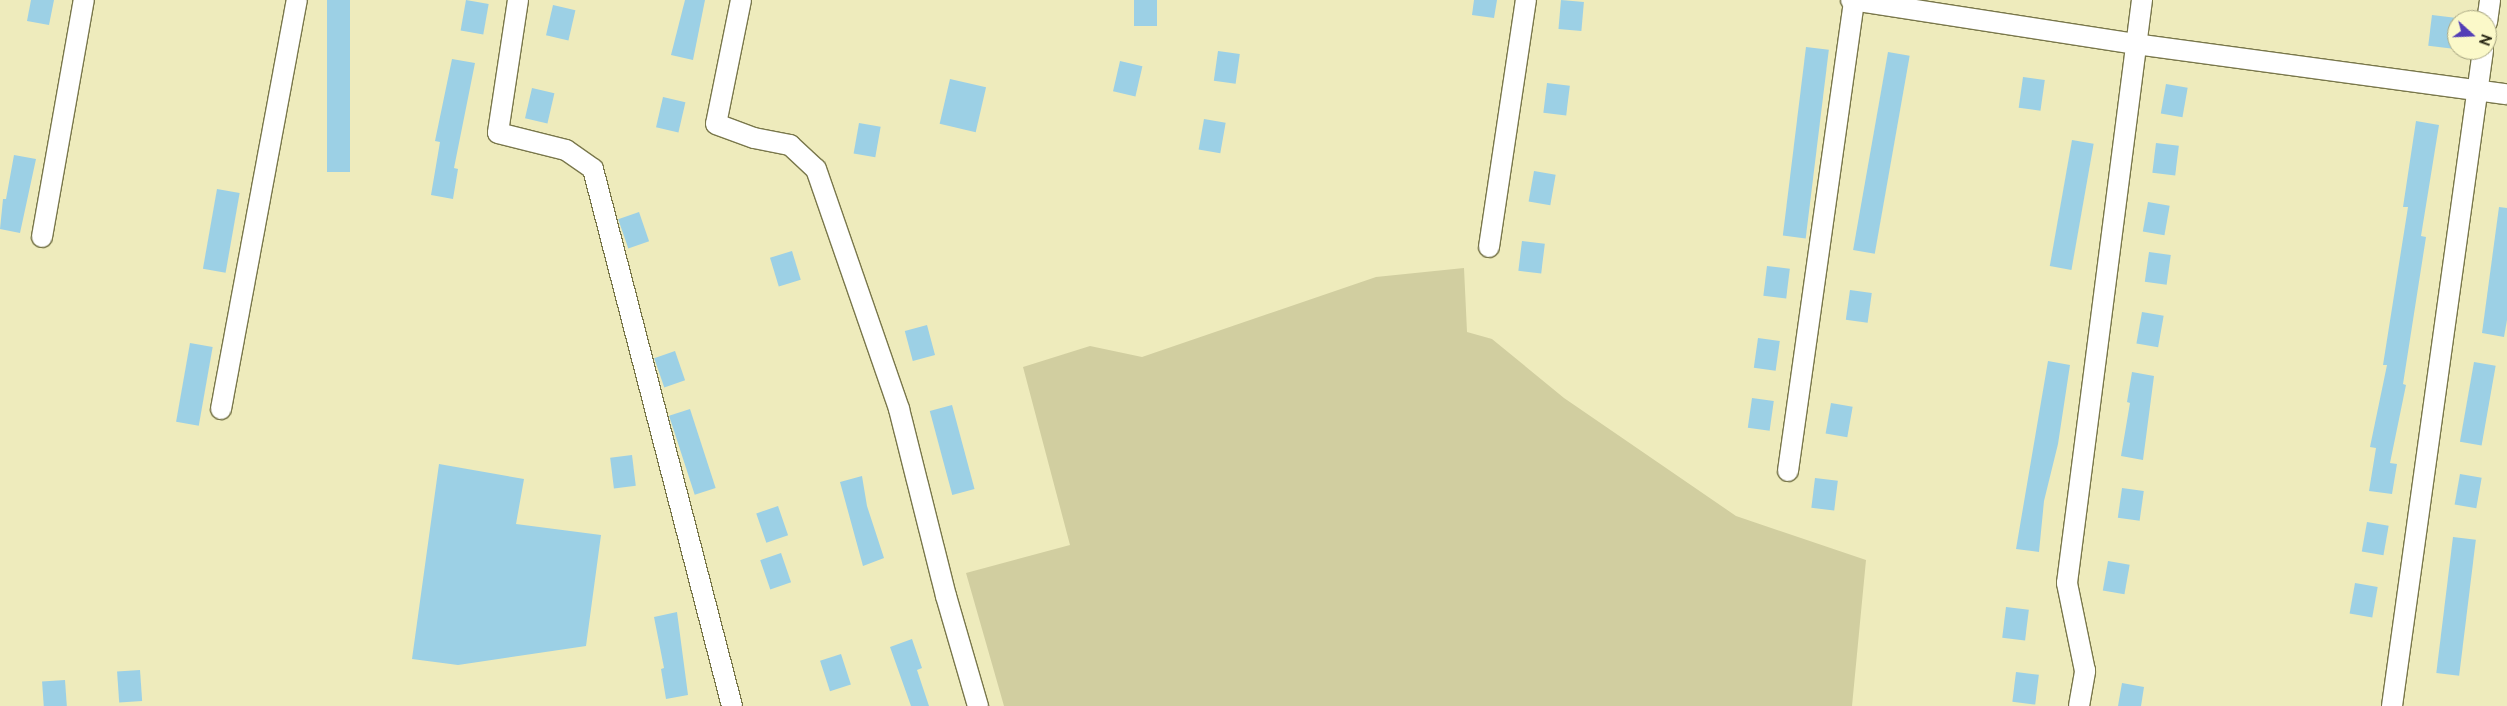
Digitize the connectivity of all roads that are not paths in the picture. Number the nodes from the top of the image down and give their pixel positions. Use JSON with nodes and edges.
{"nodes":[{"id":1,"x":84,"y":0,"type":"edge"},
{"id":2,"x":297,"y":0,"type":"edge"},
{"id":3,"x":518,"y":0,"type":"edge"},
{"id":4,"x":741,"y":0,"type":"edge"},
{"id":5,"x":1526,"y":0,"type":"edge"},
{"id":6,"x":1853,"y":0,"type":"edge"},
{"id":7,"x":2142,"y":0,"type":"edge"},
{"id":8,"x":2135,"y":44,"type":"junction"},
{"id":9,"x":2482,"y":60,"type":"edge"},
{"id":10,"x":2477,"y":90,"type":"junction"},
{"id":11,"x":2507,"y":94,"type":"edge"},
{"id":12,"x":42,"y":238,"type":"dead end"},
{"id":13,"x":1489,"y":247,"type":"dead end"},
{"id":14,"x":221,"y":409,"type":"dead end"},
{"id":15,"x":1788,"y":470,"type":"dead end"},
{"id":16,"x":732,"y":706,"type":"edge"},
{"id":17,"x":978,"y":706,"type":"edge"},
{"id":18,"x":2079,"y":706,"type":"edge"},
{"id":19,"x":2392,"y":706,"type":"edge"}],
"edges":[{"from":1,"to":12,"type":"street"},
{"from":2,"to":14,"type":"street"},
{"from":3,"to":16,"type":"street"},
{"from":4,"to":17,"type":"street"},
{"from":5,"to":13,"type":"street"},
{"from":6,"to":8,"type":"street"},
{"from":6,"to":15,"type":"street"},
{"from":7,"to":8,"type":"street"},
{"from":8,"to":10,"type":"street"},
{"from":8,"to":18,"type":"street"},
{"from":9,"to":10,"type":"street"},
{"from":10,"to":11,"type":"street"},
{"from":10,"to":19,"type":"street"}]}
